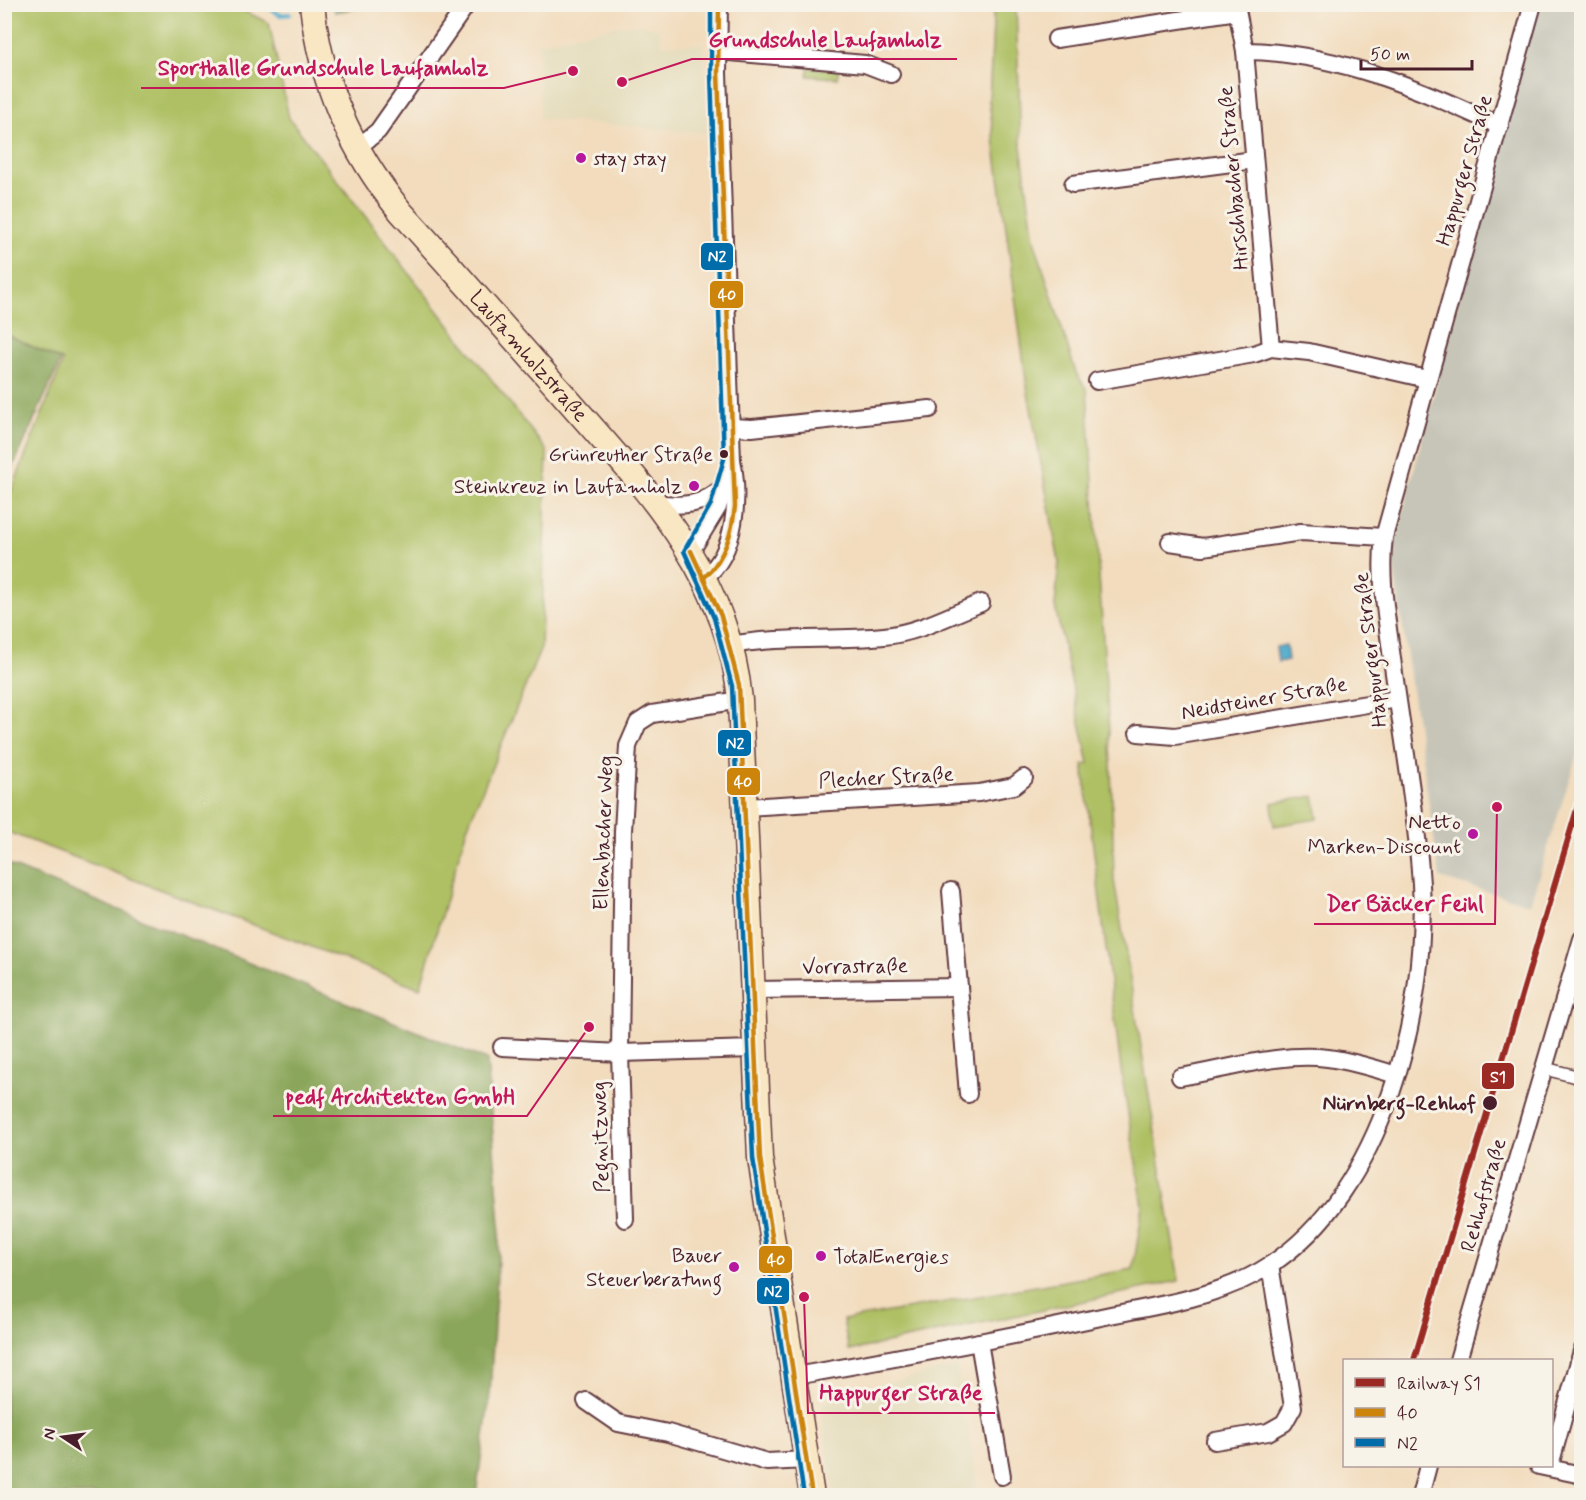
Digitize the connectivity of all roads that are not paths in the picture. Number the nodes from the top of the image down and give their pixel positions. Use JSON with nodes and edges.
{"nodes":[{"id":1,"x":312,"y":4,"type":"edge"},
{"id":2,"x":467,"y":4,"type":"edge"},
{"id":3,"x":719,"y":4,"type":"edge"},
{"id":4,"x":1533,"y":4,"type":"edge"},
{"id":5,"x":1236,"y":8,"type":"edge"},
{"id":6,"x":1056,"y":39,"type":"dead end"},
{"id":7,"x":719,"y":51,"type":"junction"},
{"id":8,"x":1245,"y":51,"type":"junction"},
{"id":9,"x":891,"y":74,"type":"dead end"},
{"id":10,"x":1500,"y":126,"type":"junction"},
{"id":11,"x":357,"y":148,"type":"junction"},
{"id":12,"x":1254,"y":160,"type":"junction"},
{"id":13,"x":1073,"y":184,"type":"dead end"},
{"id":14,"x":1271,"y":348,"type":"junction"},
{"id":15,"x":1427,"y":379,"type":"junction"},
{"id":16,"x":1097,"y":381,"type":"dead end"},
{"id":17,"x":930,"y":409,"type":"dead end"},
{"id":18,"x":731,"y":427,"type":"junction"},
{"id":19,"x":732,"y":460,"type":"junction"},
{"id":20,"x":724,"y":486,"type":"junction"},
{"id":21,"x":655,"y":503,"type":"junction"},
{"id":22,"x":1384,"y":537,"type":"junction"},
{"id":23,"x":1170,"y":542,"type":"dead end"},
{"id":24,"x":691,"y":551,"type":"junction"},
{"id":25,"x":705,"y":577,"type":"junction"},
{"id":26,"x":981,"y":603,"type":"dead end"},
{"id":27,"x":731,"y":645,"type":"junction"},
{"id":28,"x":1397,"y":699,"type":"junction"},
{"id":29,"x":740,"y":700,"type":"junction"},
{"id":30,"x":1138,"y":733,"type":"dead end"},
{"id":31,"x":1024,"y":778,"type":"dead end"},
{"id":32,"x":746,"y":807,"type":"junction"},
{"id":33,"x":951,"y":891,"type":"dead end"},
{"id":34,"x":1581,"y":939,"type":"edge"},
{"id":35,"x":959,"y":987,"type":"junction"},
{"id":36,"x":753,"y":990,"type":"junction"},
{"id":37,"x":502,"y":1047,"type":"dead end"},
{"id":38,"x":754,"y":1049,"type":"junction"},
{"id":39,"x":620,"y":1053,"type":"junction"},
{"id":40,"x":1543,"y":1068,"type":"junction"},
{"id":41,"x":1396,"y":1075,"type":"junction"},
{"id":42,"x":1180,"y":1077,"type":"dead end"},
{"id":43,"x":1581,"y":1078,"type":"edge"},
{"id":44,"x":968,"y":1094,"type":"dead end"},
{"id":45,"x":625,"y":1219,"type":"dead end"},
{"id":46,"x":1270,"y":1265,"type":"junction"},
{"id":47,"x":979,"y":1342,"type":"junction"},
{"id":48,"x":1581,"y":1351,"type":"edge"},
{"id":49,"x":1458,"y":1359,"type":"edge"},
{"id":50,"x":795,"y":1376,"type":"junction"},
{"id":51,"x":586,"y":1401,"type":"dead end"},
{"id":52,"x":1215,"y":1441,"type":"dead end"},
{"id":53,"x":1553,"y":1444,"type":"edge"},
{"id":54,"x":807,"y":1460,"type":"junction"},
{"id":55,"x":1553,"y":1466,"type":"edge"},
{"id":56,"x":1428,"y":1467,"type":"edge"},
{"id":57,"x":1581,"y":1475,"type":"edge"},
{"id":58,"x":1002,"y":1476,"type":"dead end"},
{"id":59,"x":812,"y":1496,"type":"edge"},
{"id":60,"x":1420,"y":1496,"type":"edge"}],
"edges":[{"from":1,"to":11,"type":"main road","name":"Laufamholzstraße"},
{"from":2,"to":11,"type":"street"},
{"from":3,"to":7,"type":"street"},
{"from":4,"to":10,"type":"street","name":"Happurger Straße"},
{"from":5,"to":6,"type":"street"},
{"from":5,"to":8,"type":"street","name":"Hirschbacher Straße"},
{"from":7,"to":9,"type":"street"},
{"from":7,"to":18,"type":"street"},
{"from":8,"to":10,"type":"street"},
{"from":8,"to":12,"type":"street","name":"Hirschbacher Straße"},
{"from":10,"to":15,"type":"street","name":"Happurger Straße"},
{"from":11,"to":21,"type":"main road","name":"Laufamholzstraße"},
{"from":12,"to":13,"type":"street"},
{"from":12,"to":14,"type":"street","name":"Hirschbacher Straße"},
{"from":14,"to":15,"type":"street"},
{"from":14,"to":16,"type":"street"},
{"from":15,"to":22,"type":"street","name":"Happurger Straße"},
{"from":17,"to":18,"type":"street"},
{"from":18,"to":19,"type":"street"},
{"from":19,"to":20,"type":"street"},
{"from":19,"to":25,"type":"street"},
{"from":20,"to":21,"type":"street"},
{"from":20,"to":24,"type":"street"},
{"from":21,"to":24,"type":"main road","name":"Laufamholzstraße"},
{"from":22,"to":23,"type":"street"},
{"from":22,"to":28,"type":"street","name":"Happurger Straße"},
{"from":24,"to":25,"type":"main road","name":"Laufamholzstraße"},
{"from":25,"to":27,"type":"main road","name":"Laufamholzstraße"},
{"from":26,"to":27,"type":"street"},
{"from":27,"to":29,"type":"main road","name":"Laufamholzstraße"},
{"from":28,"to":30,"type":"street","name":"Neidsteiner Straße"},
{"from":28,"to":41,"type":"street","name":"Happurger Straße"},
{"from":29,"to":32,"type":"main road","name":"Laufamholzstraße"},
{"from":29,"to":39,"type":"street","name":"Ellenbacher Weg"},
{"from":31,"to":32,"type":"street","name":"Plecher Straße"},
{"from":32,"to":36,"type":"main road","name":"Laufamholzstraße"},
{"from":33,"to":35,"type":"street"},
{"from":34,"to":40,"type":"street","name":"Rehhofstraße"},
{"from":35,"to":36,"type":"street","name":"Vorrastraße"},
{"from":35,"to":44,"type":"street"},
{"from":36,"to":38,"type":"main road","name":"Laufamholzstraße"},
{"from":37,"to":39,"type":"street","name":"Pegnitzweg"},
{"from":38,"to":39,"type":"street","name":"Pegnitzweg"},
{"from":38,"to":50,"type":"main road","name":"Laufamholzstraße"},
{"from":39,"to":45,"type":"street","name":"Pegnitzweg"},
{"from":40,"to":43,"type":"street"},
{"from":40,"to":49,"type":"street","name":"Rehhofstraße"},
{"from":41,"to":42,"type":"street"},
{"from":41,"to":46,"type":"street","name":"Happurger Straße"},
{"from":46,"to":47,"type":"street","name":"Happurger Straße"},
{"from":46,"to":52,"type":"street"},
{"from":47,"to":50,"type":"street","name":"Happurger Straße"},
{"from":47,"to":58,"type":"street"},
{"from":48,"to":53,"type":"street"},
{"from":50,"to":54,"type":"main road","name":"Laufamholzstraße"},
{"from":51,"to":54,"type":"street"},
{"from":54,"to":59,"type":"main road","name":"Laufamholzstraße"},
{"from":55,"to":57,"type":"street"},
{"from":56,"to":60,"type":"street"}]}
